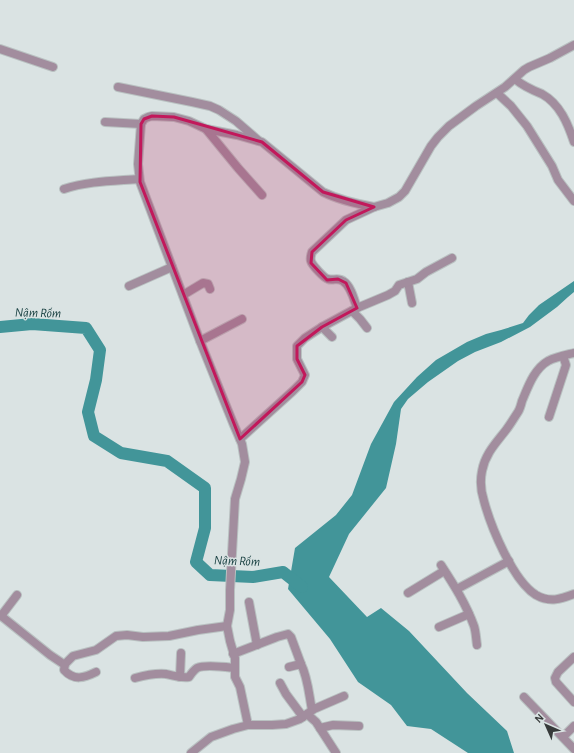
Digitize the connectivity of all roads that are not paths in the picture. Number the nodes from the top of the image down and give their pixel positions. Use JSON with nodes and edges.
{"nodes":[{"id":1,"x":574,"y":45,"type":"edge"},
{"id":2,"x":0,"y":49,"type":"edge"},
{"id":3,"x":53,"y":67,"type":"dead end"},
{"id":4,"x":515,"y":79,"type":"junction"},
{"id":5,"x":118,"y":87,"type":"dead end"},
{"id":6,"x":497,"y":93,"type":"junction"},
{"id":7,"x":105,"y":122,"type":"dead end"},
{"id":8,"x":141,"y":124,"type":"junction"},
{"id":9,"x":206,"y":128,"type":"junction"},
{"id":10,"x":262,"y":142,"type":"junction"},
{"id":11,"x":574,"y":142,"type":"edge"},
{"id":12,"x":140,"y":180,"type":"junction"},
{"id":13,"x":64,"y":189,"type":"dead end"},
{"id":14,"x":262,"y":195,"type":"dead end"},
{"id":15,"x":574,"y":202,"type":"edge"},
{"id":16,"x":374,"y":207,"type":"junction"},
{"id":17,"x":452,"y":258,"type":"dead end"},
{"id":18,"x":172,"y":267,"type":"junction"},
{"id":19,"x":408,"y":282,"type":"junction"},
{"id":20,"x":129,"y":286,"type":"dead end"},
{"id":21,"x":210,"y":289,"type":"dead end"},
{"id":22,"x":182,"y":295,"type":"junction"},
{"id":23,"x":412,"y":303,"type":"dead end"},
{"id":24,"x":355,"y":310,"type":"junction"},
{"id":25,"x":242,"y":319,"type":"dead end"},
{"id":26,"x":322,"y":327,"type":"junction"},
{"id":27,"x":367,"y":328,"type":"dead end"},
{"id":28,"x":332,"y":337,"type":"dead end"},
{"id":29,"x":200,"y":342,"type":"junction"},
{"id":30,"x":574,"y":353,"type":"edge"},
{"id":31,"x":563,"y":356,"type":"junction"},
{"id":32,"x":549,"y":417,"type":"dead end"},
{"id":33,"x":240,"y":439,"type":"junction"},
{"id":34,"x":509,"y":562,"type":"junction"},
{"id":35,"x":457,"y":589,"type":"junction"},
{"id":36,"x":408,"y":593,"type":"dead end"},
{"id":37,"x":574,"y":594,"type":"edge"},
{"id":38,"x":17,"y":595,"type":"dead end"},
{"id":39,"x":249,"y":602,"type":"dead end"},
{"id":40,"x":469,"y":614,"type":"junction"},
{"id":41,"x":0,"y":615,"type":"edge"},
{"id":42,"x":227,"y":626,"type":"junction"},
{"id":43,"x":440,"y":627,"type":"dead end"},
{"id":44,"x":257,"y":644,"type":"junction"},
{"id":45,"x":477,"y":645,"type":"dead end"},
{"id":46,"x":181,"y":653,"type":"dead end"},
{"id":47,"x":233,"y":654,"type":"junction"},
{"id":48,"x":574,"y":657,"type":"edge"},
{"id":49,"x":66,"y":664,"type":"junction"},
{"id":50,"x":301,"y":664,"type":"junction"},
{"id":51,"x":289,"y":666,"type":"dead end"},
{"id":52,"x":235,"y":668,"type":"junction"},
{"id":53,"x":96,"y":672,"type":"dead end"},
{"id":54,"x":180,"y":677,"type":"junction"},
{"id":55,"x":135,"y":678,"type":"dead end"},
{"id":56,"x":280,"y":683,"type":"dead end"},
{"id":57,"x":344,"y":696,"type":"dead end"},
{"id":58,"x":524,"y":697,"type":"dead end"},
{"id":59,"x":574,"y":702,"type":"edge"},
{"id":60,"x":307,"y":714,"type":"junction"},
{"id":61,"x":248,"y":725,"type":"junction"},
{"id":62,"x":359,"y":726,"type":"dead end"},
{"id":63,"x":574,"y":726,"type":"edge"},
{"id":64,"x":320,"y":728,"type":"junction"},
{"id":65,"x":563,"y":737,"type":"junction"},
{"id":66,"x":574,"y":749,"type":"edge"},
{"id":67,"x":191,"y":753,"type":"edge"},
{"id":68,"x":336,"y":753,"type":"edge"}],
"edges":[{"from":1,"to":4,"type":"street"},
{"from":2,"to":3,"type":"street"},
{"from":4,"to":6,"type":"street"},
{"from":4,"to":11,"type":"street"},
{"from":5,"to":10,"type":"street"},
{"from":6,"to":15,"type":"street"},
{"from":6,"to":16,"type":"street"},
{"from":7,"to":8,"type":"street"},
{"from":8,"to":9,"type":"street"},
{"from":8,"to":12,"type":"street"},
{"from":9,"to":10,"type":"street"},
{"from":9,"to":14,"type":"street"},
{"from":10,"to":16,"type":"street"},
{"from":12,"to":13,"type":"street"},
{"from":12,"to":18,"type":"street"},
{"from":16,"to":24,"type":"street"},
{"from":17,"to":19,"type":"street"},
{"from":18,"to":20,"type":"street"},
{"from":18,"to":22,"type":"street"},
{"from":19,"to":23,"type":"street"},
{"from":19,"to":24,"type":"street"},
{"from":21,"to":22,"type":"street"},
{"from":22,"to":29,"type":"street"},
{"from":24,"to":26,"type":"street"},
{"from":24,"to":27,"type":"street"},
{"from":25,"to":29,"type":"street"},
{"from":26,"to":28,"type":"street"},
{"from":26,"to":33,"type":"street"},
{"from":29,"to":33,"type":"street"},
{"from":30,"to":31,"type":"street"},
{"from":31,"to":32,"type":"street"},
{"from":31,"to":34,"type":"street"},
{"from":33,"to":42,"type":"street"},
{"from":34,"to":35,"type":"street"},
{"from":34,"to":37,"type":"street"},
{"from":35,"to":36,"type":"street"},
{"from":35,"to":40,"type":"street"},
{"from":38,"to":41,"type":"street"},
{"from":39,"to":44,"type":"street"},
{"from":40,"to":43,"type":"street"},
{"from":40,"to":45,"type":"street"},
{"from":41,"to":49,"type":"street"},
{"from":42,"to":47,"type":"street"},
{"from":42,"to":49,"type":"street"},
{"from":44,"to":47,"type":"street"},
{"from":44,"to":50,"type":"street"},
{"from":46,"to":54,"type":"street"},
{"from":47,"to":52,"type":"street"},
{"from":48,"to":59,"type":"street"},
{"from":49,"to":53,"type":"street"},
{"from":50,"to":51,"type":"street"},
{"from":50,"to":60,"type":"street"},
{"from":52,"to":54,"type":"street"},
{"from":52,"to":61,"type":"street"},
{"from":54,"to":55,"type":"street"},
{"from":56,"to":60,"type":"street"},
{"from":57,"to":60,"type":"street"},
{"from":58,"to":65,"type":"street"},
{"from":60,"to":61,"type":"street"},
{"from":60,"to":64,"type":"street"},
{"from":61,"to":67,"type":"street"},
{"from":62,"to":64,"type":"street"},
{"from":63,"to":65,"type":"street"},
{"from":64,"to":68,"type":"street"},
{"from":65,"to":66,"type":"street"}]}
